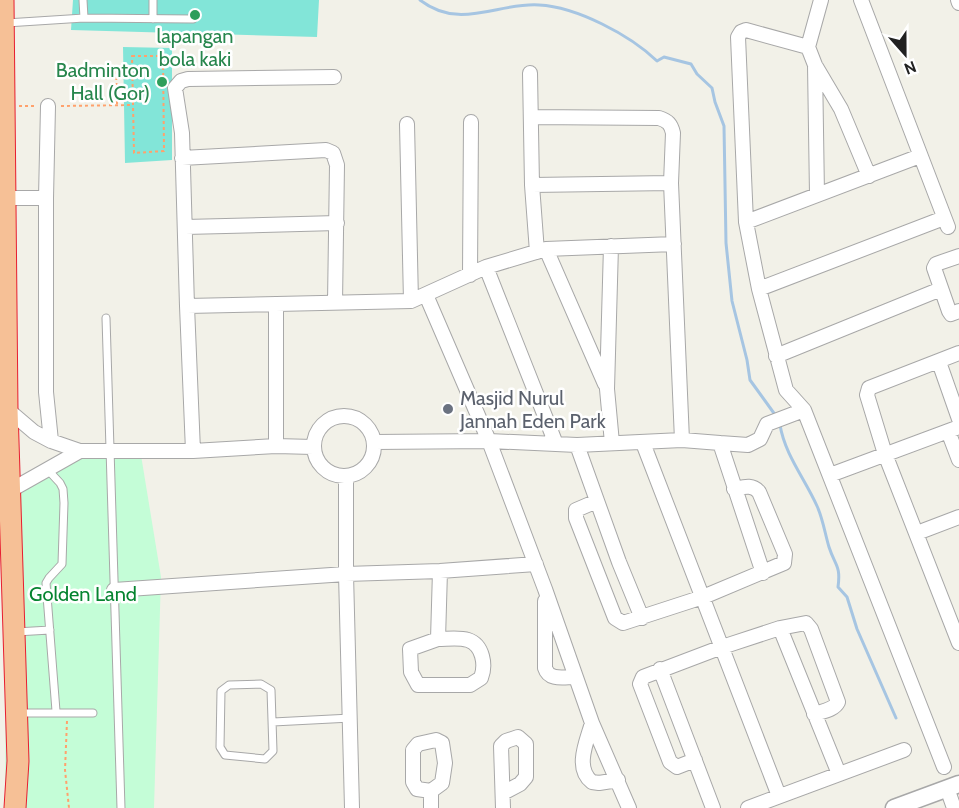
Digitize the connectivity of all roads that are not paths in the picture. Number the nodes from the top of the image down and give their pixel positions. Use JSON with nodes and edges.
{"nodes":[{"id":1,"x":3,"y":0,"type":"edge"},
{"id":2,"x":83,"y":0,"type":"edge"},
{"id":3,"x":153,"y":0,"type":"edge"},
{"id":4,"x":821,"y":0,"type":"edge"},
{"id":5,"x":861,"y":0,"type":"edge"},
{"id":6,"x":84,"y":18,"type":"junction"},
{"id":7,"x":153,"y":19,"type":"junction"},
{"id":8,"x":193,"y":19,"type":"dead end"},
{"id":9,"x":3,"y":23,"type":"junction"},
{"id":10,"x":808,"y":47,"type":"junction"},
{"id":11,"x":815,"y":65,"type":"junction"},
{"id":12,"x":530,"y":73,"type":"dead end"},
{"id":13,"x":334,"y":76,"type":"dead end"},
{"id":14,"x":48,"y":106,"type":"road end"},
{"id":15,"x":531,"y":117,"type":"junction"},
{"id":16,"x":471,"y":122,"type":"dead end"},
{"id":17,"x":407,"y":124,"type":"dead end"},
{"id":18,"x":920,"y":156,"type":"junction"},
{"id":19,"x":182,"y":158,"type":"junction"},
{"id":20,"x":869,"y":176,"type":"junction"},
{"id":21,"x":671,"y":183,"type":"junction"},
{"id":22,"x":532,"y":185,"type":"junction"},
{"id":23,"x":817,"y":195,"type":"junction"},
{"id":24,"x":2,"y":198,"type":"edge"},
{"id":25,"x":46,"y":198,"type":"junction"},
{"id":26,"x":746,"y":222,"type":"junction"},
{"id":27,"x":337,"y":223,"type":"junction"},
{"id":28,"x":185,"y":227,"type":"junction"},
{"id":29,"x":674,"y":244,"type":"junction"},
{"id":30,"x":610,"y":246,"type":"junction"},
{"id":31,"x":541,"y":250,"type":"junction"},
{"id":32,"x":959,"y":256,"type":"edge"},
{"id":33,"x":486,"y":267,"type":"junction"},
{"id":34,"x":470,"y":275,"type":"junction"},
{"id":35,"x":759,"y":289,"type":"junction"},
{"id":36,"x":941,"y":289,"type":"junction"},
{"id":37,"x":426,"y":295,"type":"junction"},
{"id":38,"x":411,"y":301,"type":"junction"},
{"id":39,"x":335,"y":303,"type":"junction"},
{"id":40,"x":276,"y":304,"type":"junction"},
{"id":41,"x":187,"y":306,"type":"junction"},
{"id":42,"x":959,"y":311,"type":"edge"},
{"id":43,"x":106,"y":318,"type":"dead end"},
{"id":44,"x":959,"y":353,"type":"edge"},
{"id":45,"x":776,"y":356,"type":"junction"},
{"id":46,"x":939,"y":362,"type":"junction"},
{"id":47,"x":607,"y":389,"type":"junction"},
{"id":48,"x":7,"y":409,"type":"junction"},
{"id":49,"x":800,"y":411,"type":"junction"},
{"id":50,"x":959,"y":419,"type":"edge"},
{"id":51,"x":954,"y":429,"type":"edge"},
{"id":52,"x":681,"y":440,"type":"junction"},
{"id":53,"x":51,"y":441,"type":"junction"},
{"id":54,"x":489,"y":441,"type":"junction"},
{"id":55,"x":374,"y":442,"type":"junction"},
{"id":56,"x":612,"y":442,"type":"junction"},
{"id":57,"x":643,"y":443,"type":"junction"},
{"id":58,"x":720,"y":443,"type":"junction"},
{"id":59,"x":556,"y":444,"type":"junction"},
{"id":60,"x":577,"y":445,"type":"junction"},
{"id":61,"x":276,"y":446,"type":"junction"},
{"id":62,"x":313,"y":447,"type":"junction"},
{"id":63,"x":80,"y":451,"type":"junction"},
{"id":64,"x":194,"y":451,"type":"junction"},
{"id":65,"x":110,"y":452,"type":"junction"},
{"id":66,"x":885,"y":454,"type":"junction"},
{"id":67,"x":959,"y":460,"type":"edge"},
{"id":68,"x":47,"y":469,"type":"junction"},
{"id":69,"x":830,"y":475,"type":"junction"},
{"id":70,"x":346,"y":477,"type":"junction"},
{"id":71,"x":734,"y":489,"type":"junction"},
{"id":72,"x":11,"y":490,"type":"junction"},
{"id":73,"x":597,"y":501,"type":"junction"},
{"id":74,"x":959,"y":517,"type":"edge"},
{"id":75,"x":917,"y":533,"type":"junction"},
{"id":76,"x":536,"y":564,"type":"junction"},
{"id":77,"x":440,"y":571,"type":"junction"},
{"id":78,"x":763,"y":573,"type":"junction"},
{"id":79,"x":346,"y":574,"type":"junction"},
{"id":80,"x":545,"y":589,"type":"junction"},
{"id":81,"x":114,"y":590,"type":"junction"},
{"id":82,"x":703,"y":597,"type":"junction"},
{"id":83,"x":642,"y":618,"type":"junction"},
{"id":84,"x":780,"y":628,"type":"junction"},
{"id":85,"x":50,"y":630,"type":"junction"},
{"id":86,"x":15,"y":632,"type":"junction"},
{"id":87,"x":438,"y":639,"type":"junction"},
{"id":88,"x":959,"y":643,"type":"edge"},
{"id":89,"x":722,"y":647,"type":"junction"},
{"id":90,"x":660,"y":669,"type":"junction"},
{"id":91,"x":575,"y":677,"type":"junction"},
{"id":92,"x":56,"y":711,"type":"junction"},
{"id":93,"x":16,"y":713,"type":"junction"},
{"id":94,"x":93,"y":713,"type":"dead end"},
{"id":95,"x":814,"y":714,"type":"junction"},
{"id":96,"x":351,"y":718,"type":"junction"},
{"id":97,"x":273,"y":722,"type":"junction"},
{"id":98,"x":592,"y":723,"type":"junction"},
{"id":99,"x":904,"y":750,"type":"dead end"},
{"id":100,"x":695,"y":760,"type":"junction"},
{"id":101,"x":944,"y":767,"type":"dead end"},
{"id":102,"x":839,"y":774,"type":"junction"},
{"id":103,"x":618,"y":780,"type":"junction"},
{"id":104,"x":16,"y":784,"type":"junction"},
{"id":105,"x":953,"y":786,"type":"edge"},
{"id":106,"x":431,"y":791,"type":"dead end"},
{"id":107,"x":503,"y":793,"type":"dead end"},
{"id":108,"x":779,"y":796,"type":"junction"},
{"id":109,"x":15,"y":808,"type":"edge"},
{"id":110,"x":29,"y":808,"type":"edge"},
{"id":111,"x":121,"y":808,"type":"edge"},
{"id":112,"x":352,"y":808,"type":"edge"},
{"id":113,"x":431,"y":808,"type":"edge"},
{"id":114,"x":503,"y":808,"type":"edge"},
{"id":115,"x":628,"y":808,"type":"edge"},
{"id":116,"x":713,"y":808,"type":"edge"},
{"id":117,"x":748,"y":808,"type":"edge"},
{"id":118,"x":894,"y":808,"type":"edge"},
{"id":119,"x":954,"y":808,"type":"edge"}],
"edges":[{"from":1,"to":9,"type":"highway"},
{"from":2,"to":6,"type":"lane"},
{"from":3,"to":7,"type":"lane"},
{"from":4,"to":10,"type":"street"},
{"from":5,"to":18,"type":"street"},
{"from":6,"to":7,"type":"lane"},
{"from":6,"to":9,"type":"lane"},
{"from":7,"to":8,"type":"lane"},
{"from":9,"to":24,"type":"highway"},
{"from":10,"to":11,"type":"street"},
{"from":10,"to":26,"type":"street"},
{"from":11,"to":20,"type":"street"},
{"from":11,"to":23,"type":"street"},
{"from":12,"to":15,"type":"street"},
{"from":13,"to":19,"type":"street"},
{"from":14,"to":25,"type":"street"},
{"from":15,"to":21,"type":"street"},
{"from":15,"to":22,"type":"street"},
{"from":16,"to":34,"type":"street"},
{"from":17,"to":38,"type":"street"},
{"from":18,"to":20,"type":"street"},
{"from":18,"to":35,"type":"street"},
{"from":19,"to":27,"type":"street"},
{"from":19,"to":28,"type":"street"},
{"from":20,"to":23,"type":"street"},
{"from":21,"to":22,"type":"street"},
{"from":21,"to":29,"type":"street"},
{"from":22,"to":31,"type":"street"},
{"from":23,"to":26,"type":"street"},
{"from":24,"to":25,"type":"street"},
{"from":24,"to":48,"type":"highway"},
{"from":25,"to":53,"type":"street"},
{"from":26,"to":35,"type":"street"},
{"from":27,"to":28,"type":"street"},
{"from":27,"to":39,"type":"street"},
{"from":28,"to":41,"type":"street"},
{"from":29,"to":30,"type":"street"},
{"from":29,"to":52,"type":"street"},
{"from":30,"to":31,"type":"street"},
{"from":30,"to":47,"type":"street"},
{"from":31,"to":33,"type":"street"},
{"from":31,"to":47,"type":"street"},
{"from":32,"to":36,"type":"street"},
{"from":33,"to":34,"type":"street"},
{"from":33,"to":59,"type":"street"},
{"from":34,"to":37,"type":"street"},
{"from":35,"to":45,"type":"street"},
{"from":36,"to":42,"type":"street"},
{"from":36,"to":45,"type":"street"},
{"from":37,"to":38,"type":"street"},
{"from":37,"to":54,"type":"street"},
{"from":38,"to":39,"type":"street"},
{"from":39,"to":40,"type":"street"},
{"from":40,"to":41,"type":"street"},
{"from":40,"to":61,"type":"street"},
{"from":41,"to":64,"type":"street"},
{"from":43,"to":65,"type":"lane"},
{"from":44,"to":46,"type":"street"},
{"from":45,"to":49,"type":"street"},
{"from":46,"to":50,"type":"street"},
{"from":46,"to":66,"type":"street"},
{"from":47,"to":56,"type":"street"},
{"from":48,"to":53,"type":"street"},
{"from":48,"to":72,"type":"highway"},
{"from":49,"to":58,"type":"street"},
{"from":49,"to":69,"type":"street"},
{"from":51,"to":66,"type":"street"},
{"from":51,"to":67,"type":"street"},
{"from":52,"to":57,"type":"street"},
{"from":52,"to":58,"type":"street"},
{"from":53,"to":63,"type":"street"},
{"from":54,"to":55,"type":"street"},
{"from":54,"to":59,"type":"street"},
{"from":54,"to":76,"type":"street"},
{"from":55,"to":62,"type":"street"},
{"from":55,"to":70,"type":"street"},
{"from":56,"to":57,"type":"street"},
{"from":56,"to":60,"type":"street"},
{"from":57,"to":82,"type":"street"},
{"from":58,"to":71,"type":"street"},
{"from":59,"to":60,"type":"street"},
{"from":60,"to":73,"type":"street"},
{"from":61,"to":62,"type":"street"},
{"from":61,"to":64,"type":"street"},
{"from":62,"to":70,"type":"street"},
{"from":63,"to":65,"type":"street"},
{"from":63,"to":68,"type":"street"},
{"from":64,"to":65,"type":"street"},
{"from":65,"to":81,"type":"lane"},
{"from":66,"to":69,"type":"street"},
{"from":66,"to":75,"type":"street"},
{"from":68,"to":72,"type":"street"},
{"from":68,"to":85,"type":"lane"},
{"from":69,"to":101,"type":"street"},
{"from":70,"to":79,"type":"street"},
{"from":71,"to":78,"type":"street"},
{"from":71,"to":78,"type":"street"},
{"from":72,"to":86,"type":"highway"},
{"from":73,"to":83,"type":"street"},
{"from":73,"to":83,"type":"street"},
{"from":74,"to":75,"type":"street"},
{"from":75,"to":88,"type":"street"},
{"from":76,"to":77,"type":"street"},
{"from":76,"to":80,"type":"street"},
{"from":77,"to":79,"type":"street"},
{"from":77,"to":87,"type":"street"},
{"from":78,"to":82,"type":"street"},
{"from":79,"to":81,"type":"street"},
{"from":79,"to":96,"type":"street"},
{"from":80,"to":91,"type":"street"},
{"from":80,"to":91,"type":"street"},
{"from":81,"to":111,"type":"lane"},
{"from":82,"to":83,"type":"street"},
{"from":82,"to":89,"type":"street"},
{"from":84,"to":89,"type":"street"},
{"from":84,"to":95,"type":"street"},
{"from":84,"to":95,"type":"street"},
{"from":85,"to":86,"type":"lane"},
{"from":85,"to":92,"type":"lane"},
{"from":86,"to":93,"type":"highway"},
{"from":87,"to":87,"type":"street"},
{"from":89,"to":90,"type":"street"},
{"from":89,"to":108,"type":"street"},
{"from":90,"to":100,"type":"street"},
{"from":90,"to":100,"type":"street"},
{"from":91,"to":98,"type":"street"},
{"from":92,"to":93,"type":"lane"},
{"from":92,"to":94,"type":"lane"},
{"from":93,"to":104,"type":"highway"},
{"from":95,"to":102,"type":"street"},
{"from":96,"to":97,"type":"lane"},
{"from":96,"to":112,"type":"street"},
{"from":97,"to":97,"type":"lane"},
{"from":98,"to":103,"type":"street"},
{"from":98,"to":103,"type":"street"},
{"from":99,"to":102,"type":"street"},
{"from":100,"to":116,"type":"street"},
{"from":102,"to":108,"type":"street"},
{"from":103,"to":115,"type":"street"},
{"from":104,"to":109,"type":"highway"},
{"from":104,"to":110,"type":"highway"},
{"from":105,"to":118,"type":"street"},
{"from":105,"to":119,"type":"street"},
{"from":106,"to":113,"type":"street"},
{"from":107,"to":114,"type":"street"},
{"from":108,"to":117,"type":"street"}]}
